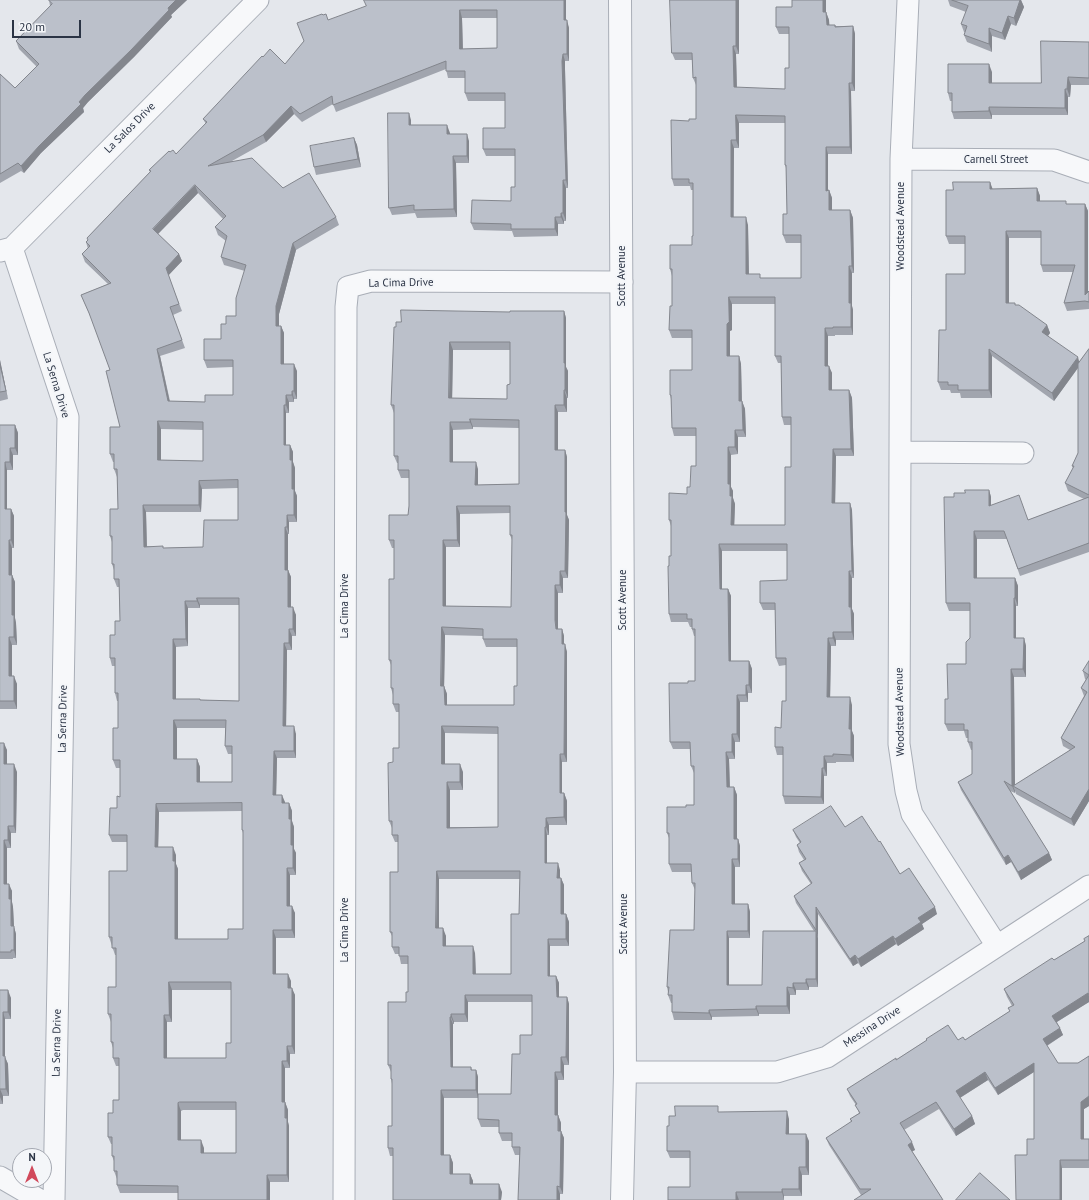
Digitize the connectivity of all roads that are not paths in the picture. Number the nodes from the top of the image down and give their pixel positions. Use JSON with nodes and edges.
{"nodes":[{"id":1,"x":258,"y":0,"type":"edge"},
{"id":2,"x":620,"y":0,"type":"edge"},
{"id":3,"x":908,"y":0,"type":"edge"},
{"id":4,"x":901,"y":159,"type":"junction"},
{"id":5,"x":1089,"y":172,"type":"edge"},
{"id":6,"x":6,"y":249,"type":"edge"},
{"id":7,"x":622,"y":282,"type":"junction"},
{"id":8,"x":900,"y":452,"type":"junction"},
{"id":9,"x":1023,"y":453,"type":"dead end"},
{"id":10,"x":1089,"y":886,"type":"edge"},
{"id":11,"x":997,"y":946,"type":"junction"},
{"id":12,"x":625,"y":1072,"type":"junction"},
{"id":13,"x":0,"y":1177,"type":"edge"},
{"id":14,"x":40,"y":1200,"type":"edge"},
{"id":15,"x":54,"y":1200,"type":"edge"},
{"id":16,"x":344,"y":1200,"type":"edge"},
{"id":17,"x":622,"y":1200,"type":"edge"}],
"edges":[{"from":1,"to":6,"type":"street","name":"La Salos Drive"},
{"from":2,"to":7,"type":"street","name":"Scott Avenue"},
{"from":3,"to":4,"type":"street","name":"Woodstead Avenue"},
{"from":4,"to":5,"type":"street","name":"Carnell Street"},
{"from":4,"to":8,"type":"street","name":"Woodstead Avenue"},
{"from":6,"to":15,"type":"street","name":"La Serna Drive"},
{"from":7,"to":12,"type":"street","name":"Scott Avenue"},
{"from":7,"to":16,"type":"street","name":"La Cima Drive"},
{"from":8,"to":9,"type":"street"},
{"from":8,"to":11,"type":"street","name":"Woodstead Avenue"},
{"from":10,"to":11,"type":"street","name":"Messina Drive"},
{"from":11,"to":12,"type":"street","name":"Messina Drive"},
{"from":12,"to":17,"type":"street","name":"Scott Avenue"},
{"from":13,"to":14,"type":"street"}]}
